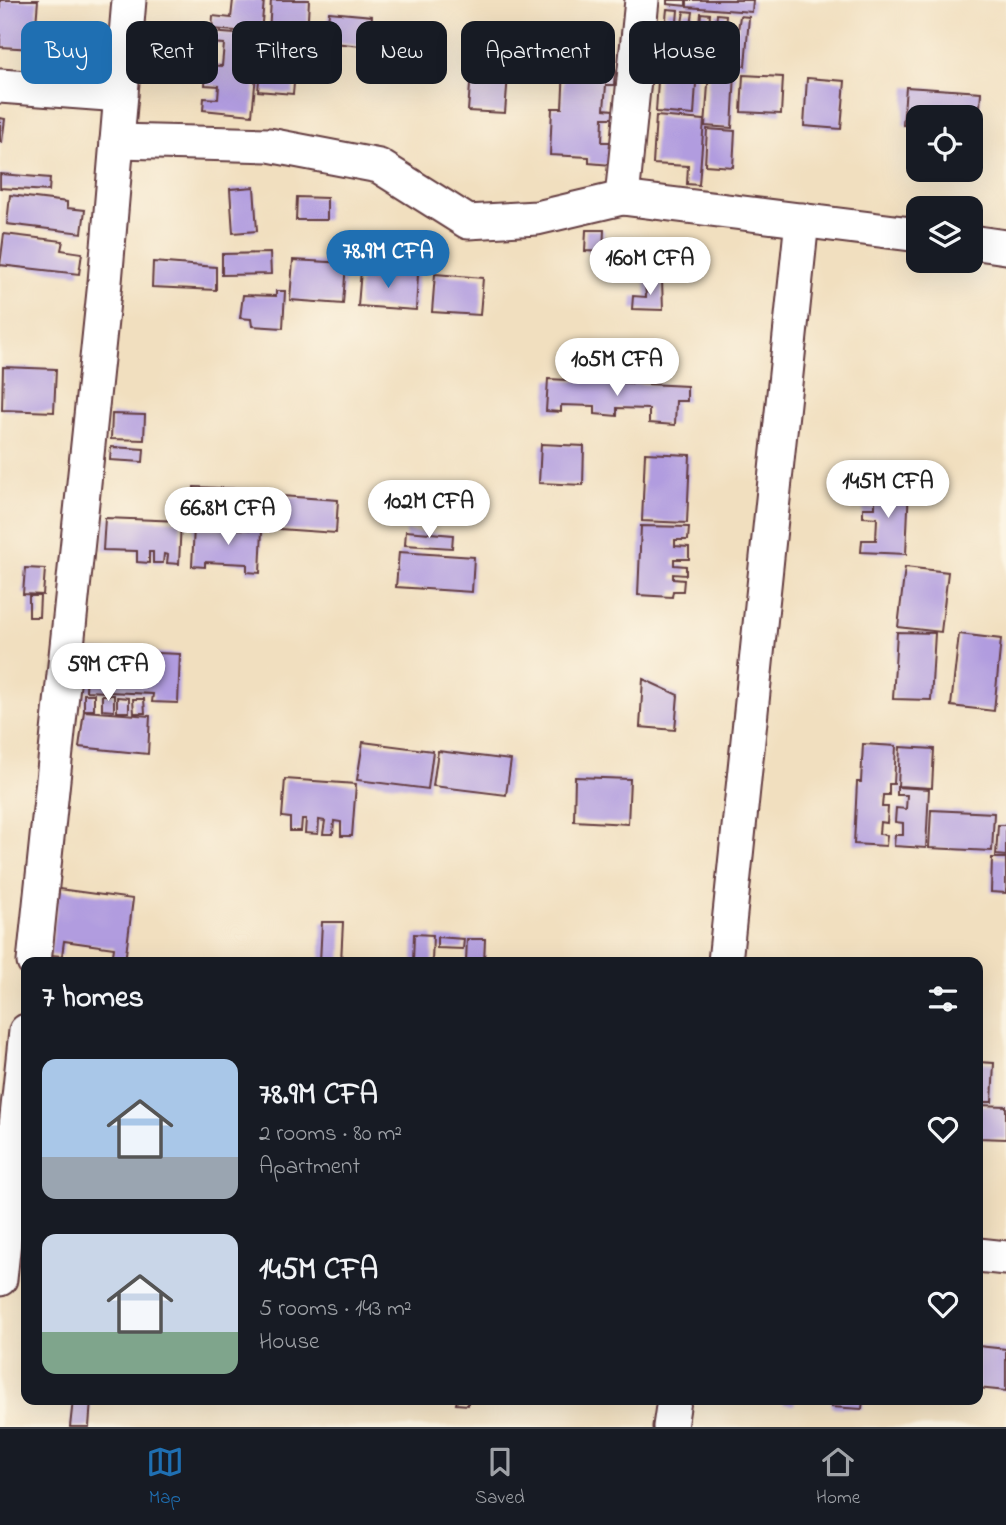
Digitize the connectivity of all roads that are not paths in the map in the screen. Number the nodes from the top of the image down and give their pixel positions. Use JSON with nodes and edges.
{"nodes":[{"id":1,"x":129,"y":0,"type":"edge"},
{"id":2,"x":642,"y":0,"type":"edge"},
{"id":3,"x":0,"y":86,"type":"edge"},
{"id":4,"x":121,"y":95,"type":"junction"},
{"id":5,"x":117,"y":141,"type":"junction"},
{"id":6,"x":622,"y":198,"type":"junction"},
{"id":7,"x":802,"y":220,"type":"junction"},
{"id":8,"x":906,"y":233,"type":"edge"},
{"id":9,"x":983,"y":244,"type":"edge"},
{"id":10,"x":1006,"y":247,"type":"edge"},
{"id":11,"x":35,"y":957,"type":"edge"},
{"id":12,"x":726,"y":957,"type":"edge"},
{"id":13,"x":21,"y":1122,"type":"edge"},
{"id":14,"x":983,"y":1256,"type":"edge"},
{"id":15,"x":1006,"y":1258,"type":"edge"},
{"id":16,"x":0,"y":1279,"type":"edge"},
{"id":17,"x":673,"y":1405,"type":"edge"},
{"id":18,"x":670,"y":1427,"type":"edge"}],
"edges":[{"from":1,"to":4,"type":"street"},
{"from":2,"to":6,"type":"street"},
{"from":3,"to":4,"type":"street"},
{"from":4,"to":5,"type":"street"},
{"from":5,"to":6,"type":"street"},
{"from":5,"to":11,"type":"street"},
{"from":6,"to":7,"type":"street"},
{"from":7,"to":8,"type":"street"},
{"from":7,"to":12,"type":"street"},
{"from":9,"to":10,"type":"street"},
{"from":13,"to":16,"type":"street"},
{"from":14,"to":15,"type":"street"},
{"from":17,"to":18,"type":"street"}]}
